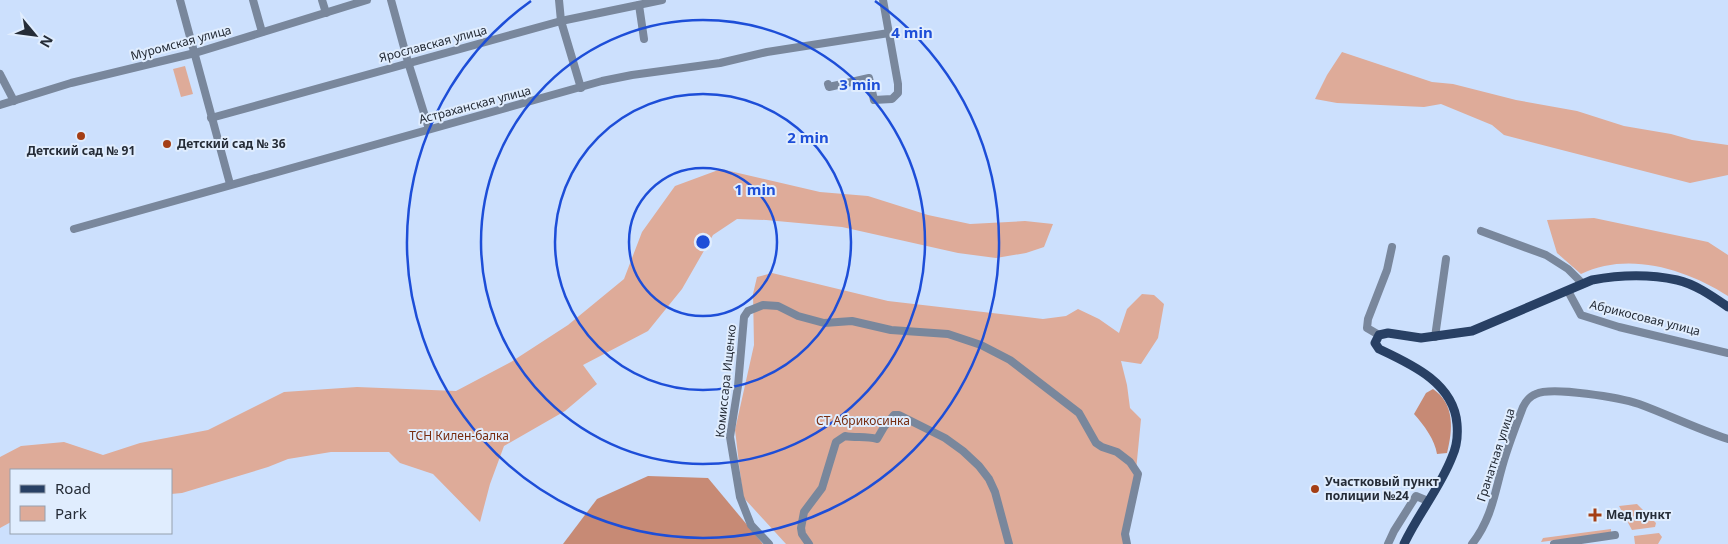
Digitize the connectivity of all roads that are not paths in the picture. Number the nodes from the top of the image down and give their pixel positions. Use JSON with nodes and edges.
{"nodes":[{"id":1,"x":180,"y":0,"type":"edge"},
{"id":2,"x":253,"y":0,"type":"edge"},
{"id":3,"x":322,"y":0,"type":"edge"},
{"id":4,"x":367,"y":0,"type":"edge"},
{"id":5,"x":391,"y":0,"type":"edge"},
{"id":6,"x":559,"y":0,"type":"edge"},
{"id":7,"x":662,"y":0,"type":"edge"},
{"id":8,"x":882,"y":0,"type":"edge"},
{"id":9,"x":639,"y":5,"type":"junction"},
{"id":10,"x":326,"y":13,"type":"junction"},
{"id":11,"x":561,"y":21,"type":"junction"},
{"id":12,"x":262,"y":32,"type":"junction"},
{"id":13,"x":889,"y":33,"type":"junction"},
{"id":14,"x":644,"y":39,"type":"dead end"},
{"id":15,"x":195,"y":53,"type":"junction"},
{"id":16,"x":408,"y":62,"type":"junction"},
{"id":17,"x":0,"y":74,"type":"edge"},
{"id":18,"x":828,"y":84,"type":"dead end"},
{"id":19,"x":581,"y":88,"type":"junction"},
{"id":20,"x":14,"y":101,"type":"junction"},
{"id":21,"x":0,"y":105,"type":"edge"},
{"id":22,"x":211,"y":118,"type":"junction"},
{"id":23,"x":429,"y":129,"type":"junction"},
{"id":24,"x":230,"y":184,"type":"junction"},
{"id":25,"x":74,"y":229,"type":"dead end"},
{"id":26,"x":1481,"y":231,"type":"dead end"},
{"id":27,"x":1392,"y":247,"type":"dead end"},
{"id":28,"x":1446,"y":259,"type":"dead end"},
{"id":29,"x":1583,"y":284,"type":"junction"},
{"id":30,"x":1568,"y":291,"type":"junction"},
{"id":31,"x":1728,"y":307,"type":"edge"},
{"id":32,"x":1436,"y":337,"type":"junction"},
{"id":33,"x":1377,"y":339,"type":"junction"},
{"id":34,"x":1728,"y":352,"type":"edge"},
{"id":35,"x":1728,"y":439,"type":"edge"},
{"id":36,"x":1428,"y":501,"type":"junction"},
{"id":37,"x":1615,"y":535,"type":"dead end"},
{"id":38,"x":768,"y":544,"type":"edge"},
{"id":39,"x":809,"y":544,"type":"edge"},
{"id":40,"x":1009,"y":544,"type":"edge"},
{"id":41,"x":1127,"y":544,"type":"edge"},
{"id":42,"x":1388,"y":544,"type":"edge"},
{"id":43,"x":1404,"y":544,"type":"edge"},
{"id":44,"x":1472,"y":544,"type":"edge"},
{"id":45,"x":1554,"y":544,"type":"edge"}],
"edges":[{"from":1,"to":15,"type":"street"},
{"from":2,"to":12,"type":"street"},
{"from":3,"to":10,"type":"street"},
{"from":4,"to":10,"type":"street","name":"Муромская улица"},
{"from":5,"to":16,"type":"street"},
{"from":6,"to":11,"type":"street"},
{"from":7,"to":9,"type":"street","name":"Ярославская улица"},
{"from":8,"to":13,"type":"street"},
{"from":9,"to":11,"type":"street","name":"Ярославская улица"},
{"from":9,"to":14,"type":"street"},
{"from":10,"to":12,"type":"street","name":"Муромская улица"},
{"from":11,"to":16,"type":"street","name":"Ярославская улица"},
{"from":11,"to":19,"type":"street"},
{"from":12,"to":15,"type":"street","name":"Муромская улица"},
{"from":13,"to":18,"type":"street"},
{"from":13,"to":19,"type":"street","name":"Астраханская улица"},
{"from":15,"to":20,"type":"street","name":"Муромская улица"},
{"from":15,"to":22,"type":"street"},
{"from":16,"to":22,"type":"street","name":"Ярославская улица"},
{"from":16,"to":23,"type":"street"},
{"from":17,"to":20,"type":"street"},
{"from":19,"to":23,"type":"street","name":"Астраханская улица"},
{"from":20,"to":21,"type":"street","name":"Муромская улица"},
{"from":22,"to":24,"type":"street"},
{"from":23,"to":24,"type":"street","name":"Астраханская улица"},
{"from":24,"to":25,"type":"street","name":"Астраханская улица"},
{"from":26,"to":29,"type":"street"},
{"from":27,"to":33,"type":"street"},
{"from":28,"to":32,"type":"street"},
{"from":29,"to":30,"type":"main road","name":"Абрикосовая улица"},
{"from":29,"to":31,"type":"main road","name":"Абрикосовая улица"},
{"from":30,"to":32,"type":"main road","name":"Абрикосовая улица"},
{"from":30,"to":34,"type":"street","name":"Абрикосовая улица"},
{"from":32,"to":33,"type":"main road","name":"Абрикосовая улица"},
{"from":33,"to":36,"type":"main road"},
{"from":35,"to":44,"type":"street","name":"Гранатная улица"},
{"from":36,"to":42,"type":"street"},
{"from":36,"to":43,"type":"main road"},
{"from":37,"to":45,"type":"street"},
{"from":38,"to":41,"type":"street","name":"Комиссара Ищенко"},
{"from":39,"to":40,"type":"street"}]}
